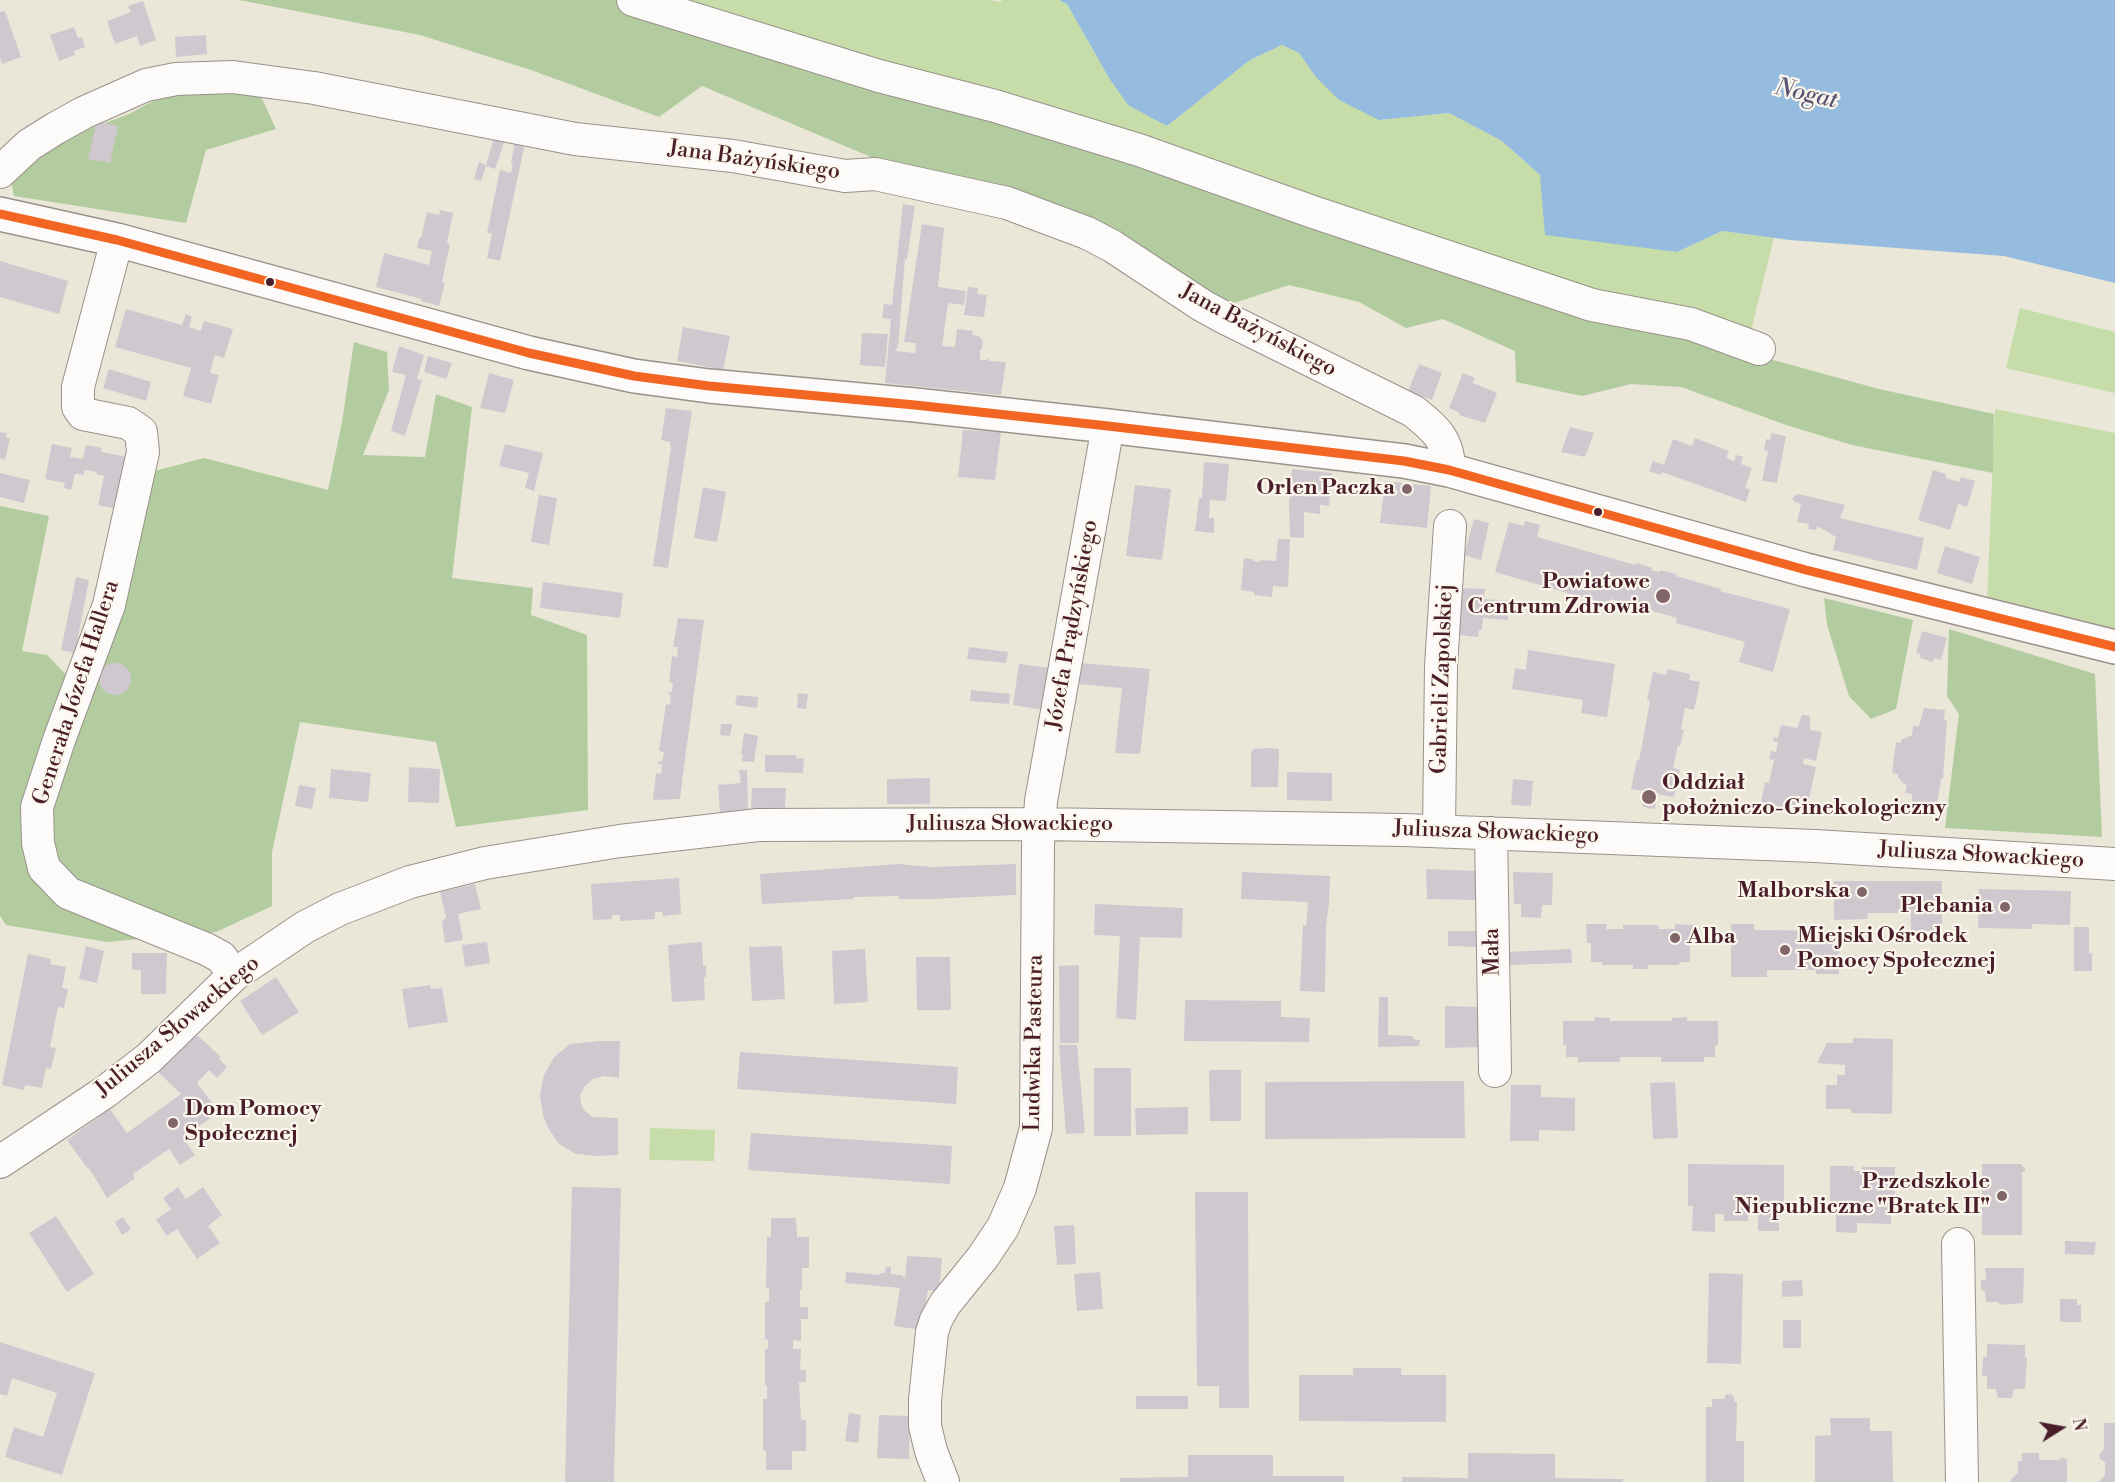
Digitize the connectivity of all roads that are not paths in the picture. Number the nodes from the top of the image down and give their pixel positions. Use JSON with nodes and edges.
{"nodes":[{"id":1,"x":633,"y":0,"type":"edge"},
{"id":2,"x":0,"y":172,"type":"edge"},
{"id":3,"x":0,"y":214,"type":"edge"},
{"id":4,"x":117,"y":240,"type":"junction"},
{"id":5,"x":1759,"y":349,"type":"dead end"},
{"id":6,"x":1108,"y":426,"type":"junction"},
{"id":7,"x":1449,"y":470,"type":"junction"},
{"id":8,"x":1450,"y":526,"type":"dead end"},
{"id":9,"x":2115,"y":647,"type":"edge"},
{"id":10,"x":1040,"y":824,"type":"junction"},
{"id":11,"x":1439,"y":831,"type":"junction"},
{"id":12,"x":1491,"y":833,"type":"junction"},
{"id":13,"x":2115,"y":864,"type":"edge"},
{"id":14,"x":234,"y":975,"type":"junction"},
{"id":15,"x":1495,"y":1071,"type":"dead end"},
{"id":16,"x":0,"y":1162,"type":"edge"},
{"id":17,"x":1959,"y":1244,"type":"dead end"},
{"id":18,"x":943,"y":1482,"type":"edge"},
{"id":19,"x":1962,"y":1482,"type":"edge"}],
"edges":[{"from":1,"to":5,"type":"street"},
{"from":2,"to":7,"type":"street","name":"Jana Bażyńskiego"},
{"from":3,"to":4,"type":"main road"},
{"from":4,"to":6,"type":"main road"},
{"from":4,"to":14,"type":"street","name":"Generała Józefa Hallera"},
{"from":6,"to":7,"type":"main road"},
{"from":6,"to":10,"type":"street","name":"Józefa Prądzyńskiego"},
{"from":7,"to":9,"type":"main road"},
{"from":8,"to":11,"type":"street","name":"Gabrieli Zapolskiej"},
{"from":10,"to":11,"type":"street","name":"Juliusza Słowackiego"},
{"from":10,"to":14,"type":"street","name":"Juliusza Słowackiego"},
{"from":10,"to":18,"type":"street","name":"Ludwika Pasteura"},
{"from":11,"to":12,"type":"street","name":"Juliusza Słowackiego"},
{"from":12,"to":13,"type":"street","name":"Juliusza Słowackiego"},
{"from":12,"to":15,"type":"street","name":"Mała"},
{"from":14,"to":16,"type":"street","name":"Juliusza Słowackiego"},
{"from":17,"to":19,"type":"street"}]}
